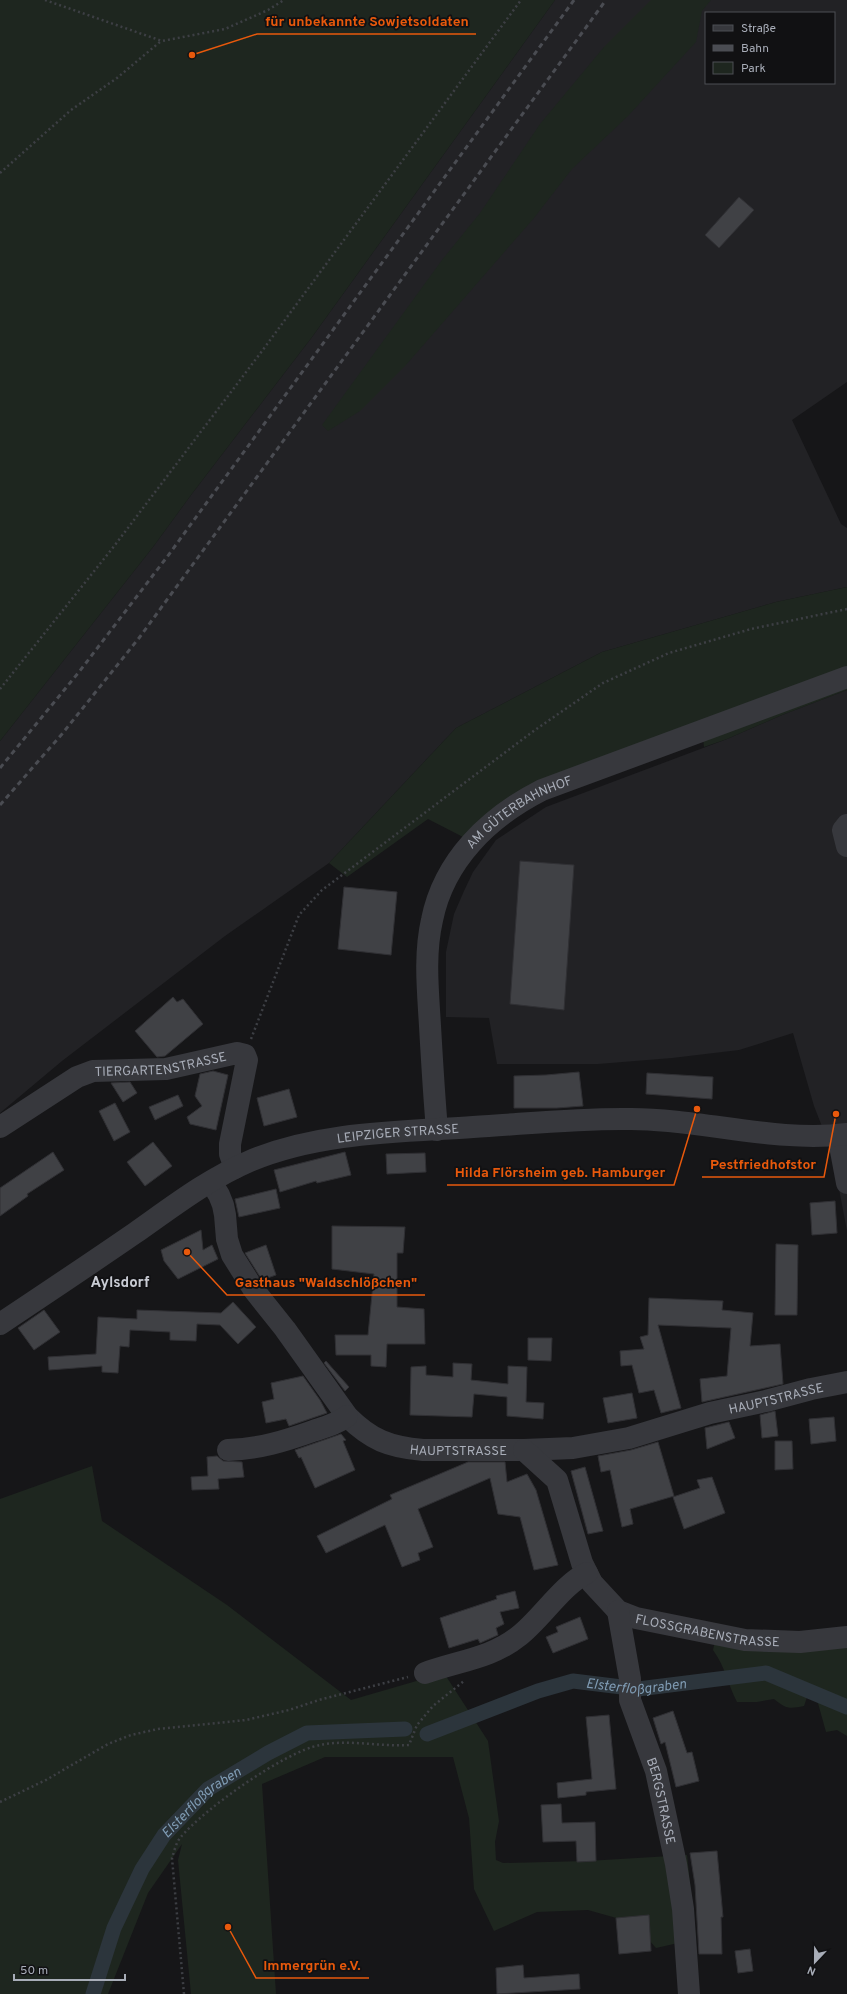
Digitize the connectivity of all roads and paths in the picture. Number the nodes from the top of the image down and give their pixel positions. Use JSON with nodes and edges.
{"nodes":[{"id":1,"x":45,"y":0,"type":"edge"},
{"id":2,"x":284,"y":0,"type":"edge"},
{"id":3,"x":521,"y":0,"type":"edge"},
{"id":4,"x":162,"y":41,"type":"junction"},
{"id":5,"x":0,"y":173,"type":"edge"},
{"id":6,"x":847,"y":609,"type":"edge"},
{"id":7,"x":847,"y":677,"type":"edge"},
{"id":8,"x":0,"y":689,"type":"edge"},
{"id":9,"x":847,"y":825,"type":"edge"},
{"id":10,"x":847,"y":846,"type":"edge"},
{"id":11,"x":245,"y":1055,"type":"junction"},
{"id":12,"x":0,"y":1127,"type":"edge"},
{"id":13,"x":437,"y":1130,"type":"junction"},
{"id":14,"x":842,"y":1134,"type":"edge"},
{"id":15,"x":235,"y":1168,"type":"junction"},
{"id":16,"x":210,"y":1182,"type":"junction"},
{"id":17,"x":847,"y":1183,"type":"edge"},
{"id":18,"x":0,"y":1324,"type":"edge"},
{"id":19,"x":847,"y":1382,"type":"edge"},
{"id":20,"x":347,"y":1416,"type":"junction"},
{"id":21,"x":573,"y":1448,"type":"junction"},
{"id":22,"x":228,"y":1450,"type":"dead end"},
{"id":23,"x":524,"y":1450,"type":"junction"},
{"id":24,"x":557,"y":1480,"type":"junction"},
{"id":25,"x":587,"y":1573,"type":"junction"},
{"id":26,"x":618,"y":1611,"type":"junction"},
{"id":27,"x":847,"y":1637,"type":"edge"},
{"id":28,"x":425,"y":1672,"type":"joint"},
{"id":29,"x":466,"y":1679,"type":"dead end"},
{"id":30,"x":0,"y":1802,"type":"edge"},
{"id":31,"x":184,"y":1994,"type":"edge"},
{"id":32,"x":689,"y":1994,"type":"edge"}],
"edges":[{"from":1,"to":4,"type":"path"},
{"from":2,"to":4,"type":"path"},
{"from":3,"to":8,"type":"path"},
{"from":4,"to":5,"type":"path"},
{"from":6,"to":11,"type":"path"},
{"from":7,"to":13,"type":"street","name":"AM GÜTERBAHNHOF"},
{"from":9,"to":10,"type":"street"},
{"from":11,"to":12,"type":"street","name":"TIERGARTENSTRASSE"},
{"from":11,"to":15,"type":"street","name":"TIERGARTENSTRASSE"},
{"from":13,"to":14,"type":"street","name":"LEIPZIGER STRASSE"},
{"from":13,"to":15,"type":"street","name":"LEIPZIGER STRASSE"},
{"from":14,"to":17,"type":"street"},
{"from":15,"to":16,"type":"street","name":"LEIPZIGER STRASSE"},
{"from":16,"to":18,"type":"street","name":"LEIPZIGER STRASSE"},
{"from":16,"to":20,"type":"street","name":"HAUPTSTRASSE"},
{"from":19,"to":21,"type":"street","name":"HAUPTSTRASSE"},
{"from":20,"to":22,"type":"street"},
{"from":20,"to":23,"type":"street","name":"HAUPTSTRASSE"},
{"from":21,"to":23,"type":"street","name":"HAUPTSTRASSE"},
{"from":21,"to":24,"type":"street"},
{"from":23,"to":24,"type":"street"},
{"from":24,"to":25,"type":"street","name":"FLOSSGRABENSTRASSE"},
{"from":25,"to":26,"type":"street","name":"FLOSSGRABENSTRASSE"},
{"from":25,"to":28,"type":"street"},
{"from":26,"to":27,"type":"street","name":"FLOSSGRABENSTRASSE"},
{"from":26,"to":32,"type":"street","name":"BERGSTRASSE"},
{"from":28,"to":30,"type":"path"},
{"from":29,"to":31,"type":"path"}]}
